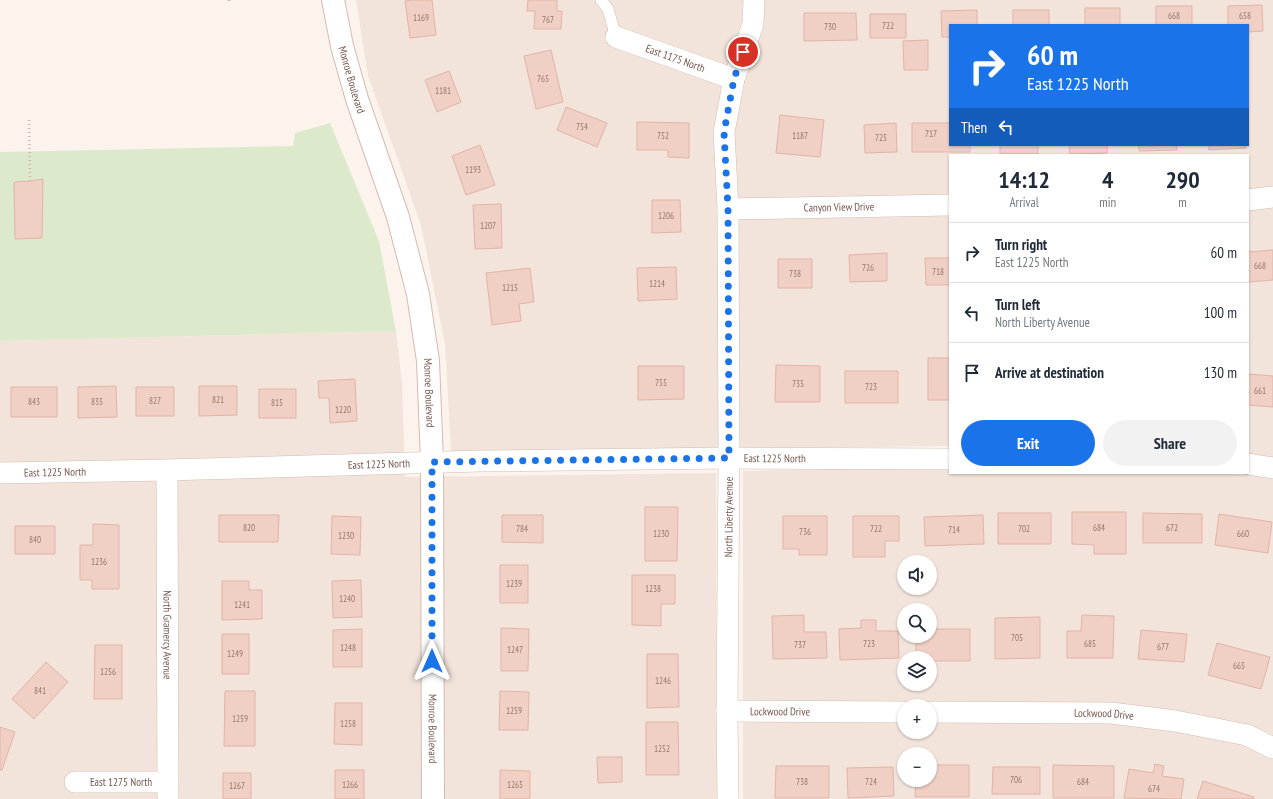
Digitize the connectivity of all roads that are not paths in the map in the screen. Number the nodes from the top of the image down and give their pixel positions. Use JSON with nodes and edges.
{"nodes":[{"id":1,"x":333,"y":0,"type":"edge"},
{"id":2,"x":601,"y":0,"type":"edge"},
{"id":3,"x":754,"y":0,"type":"edge"},
{"id":4,"x":616,"y":37,"type":"joint"},
{"id":5,"x":734,"y":79,"type":"junction"},
{"id":6,"x":1273,"y":196,"type":"edge"},
{"id":7,"x":1249,"y":200,"type":"edge"},
{"id":8,"x":949,"y":205,"type":"edge"},
{"id":9,"x":728,"y":209,"type":"junction"},
{"id":10,"x":729,"y":458,"type":"junction"},
{"id":11,"x":949,"y":459,"type":"edge"},
{"id":12,"x":432,"y":462,"type":"junction"},
{"id":13,"x":1249,"y":464,"type":"edge"},
{"id":14,"x":1273,"y":468,"type":"edge"},
{"id":15,"x":168,"y":470,"type":"junction"},
{"id":16,"x":0,"y":473,"type":"edge"},
{"id":17,"x":727,"y":711,"type":"junction"},
{"id":18,"x":897,"y":712,"type":"edge"},
{"id":19,"x":937,"y":712,"type":"edge"},
{"id":20,"x":1273,"y":748,"type":"edge"},
{"id":21,"x":75,"y":782,"type":"dead end"},
{"id":22,"x":167,"y":790,"type":"edge"},
{"id":23,"x":433,"y":799,"type":"edge"},
{"id":24,"x":728,"y":799,"type":"edge"}],
"edges":[{"from":1,"to":12,"type":"street","name":"Monroe Boulevard"},
{"from":2,"to":4,"type":"lane"},
{"from":3,"to":5,"type":"street","name":"North Liberty Avenue"},
{"from":4,"to":5,"type":"street","name":"East 1175 North"},
{"from":5,"to":9,"type":"street","name":"North Liberty Avenue"},
{"from":6,"to":7,"type":"street"},
{"from":8,"to":9,"type":"street","name":"Canyon View Drive"},
{"from":9,"to":10,"type":"street","name":"North Liberty Avenue"},
{"from":10,"to":11,"type":"street","name":"East 1225 North"},
{"from":10,"to":12,"type":"street","name":"East 1225 North"},
{"from":10,"to":17,"type":"street","name":"North Liberty Avenue"},
{"from":12,"to":15,"type":"street","name":"East 1225 North"},
{"from":12,"to":23,"type":"street","name":"Monroe Boulevard"},
{"from":13,"to":14,"type":"street"},
{"from":15,"to":16,"type":"street","name":"East 1225 North"},
{"from":15,"to":22,"type":"street","name":"North Gramercy Avenue"},
{"from":17,"to":18,"type":"street","name":"Lockwood Drive"},
{"from":17,"to":24,"type":"street","name":"North Liberty Avenue"},
{"from":19,"to":20,"type":"street","name":"Lockwood Drive"},
{"from":21,"to":22,"type":"street","name":"East 1275 North"}]}
